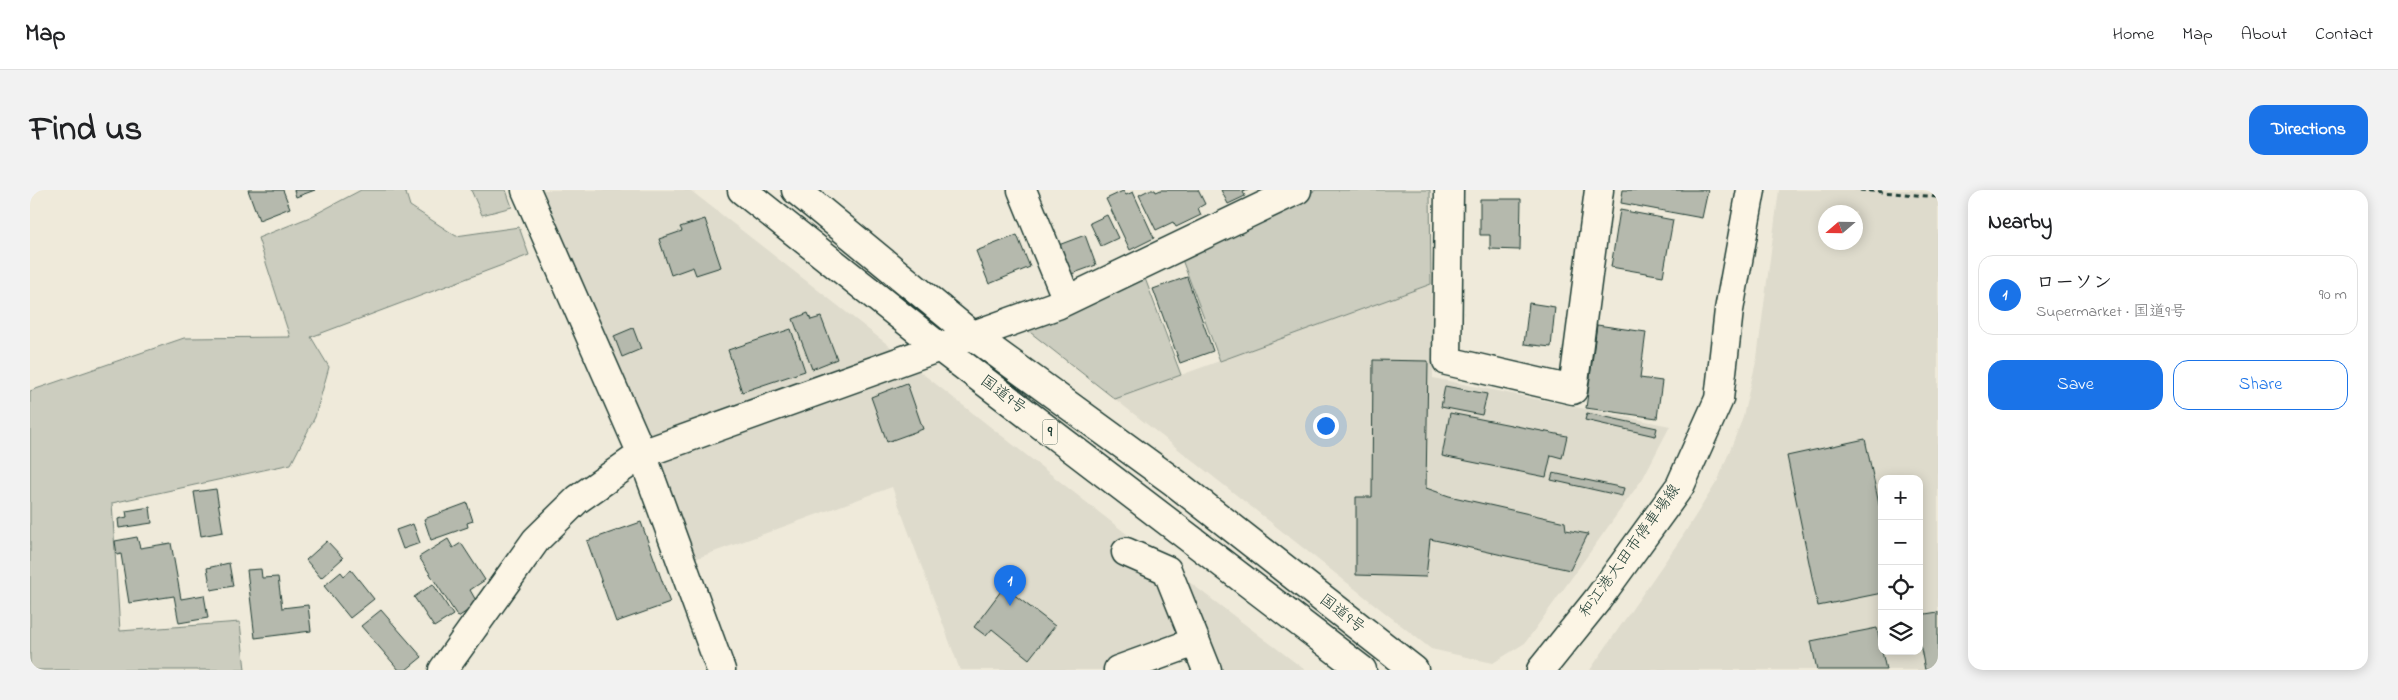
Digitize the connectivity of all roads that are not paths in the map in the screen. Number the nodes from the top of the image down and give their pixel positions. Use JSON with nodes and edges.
{"nodes":[{"id":1,"x":526,"y":190,"type":"edge"},
{"id":2,"x":742,"y":190,"type":"edge"},
{"id":3,"x":796,"y":190,"type":"edge"},
{"id":4,"x":1022,"y":190,"type":"edge"},
{"id":5,"x":1298,"y":190,"type":"edge"},
{"id":6,"x":1449,"y":190,"type":"edge"},
{"id":7,"x":1599,"y":190,"type":"edge"},
{"id":8,"x":1751,"y":190,"type":"edge"},
{"id":9,"x":1067,"y":300,"type":"junction"},
{"id":10,"x":972,"y":335,"type":"junction"},
{"id":11,"x":938,"y":346,"type":"junction"},
{"id":12,"x":642,"y":454,"type":"junction"},
{"id":13,"x":1126,"y":552,"type":"dead end"},
{"id":14,"x":1195,"y":642,"type":"junction"},
{"id":15,"x":443,"y":670,"type":"edge"},
{"id":16,"x":721,"y":670,"type":"edge"},
{"id":17,"x":1118,"y":670,"type":"edge"},
{"id":18,"x":1206,"y":670,"type":"edge"},
{"id":19,"x":1362,"y":670,"type":"edge"},
{"id":20,"x":1414,"y":670,"type":"edge"},
{"id":21,"x":1541,"y":670,"type":"edge"}],
"edges":[{"from":1,"to":12,"type":"main road"},
{"from":2,"to":11,"type":"main road","name":"国道9号","number":"9"},
{"from":3,"to":10,"type":"main road","name":"国道9号","number":"9"},
{"from":4,"to":9,"type":"main road"},
{"from":5,"to":9,"type":"main road"},
{"from":6,"to":7,"type":"main road"},
{"from":8,"to":21,"type":"main road","name":"和江港大田市停車場線"},
{"from":9,"to":10,"type":"main road"},
{"from":10,"to":11,"type":"main road"},
{"from":10,"to":20,"type":"main road","name":"国道9号","number":"9"},
{"from":11,"to":12,"type":"main road"},
{"from":11,"to":19,"type":"main road","name":"国道9号","number":"9"},
{"from":12,"to":15,"type":"main road"},
{"from":12,"to":16,"type":"main road"},
{"from":13,"to":14,"type":"main road"},
{"from":14,"to":17,"type":"main road"},
{"from":14,"to":18,"type":"main road"}]}
